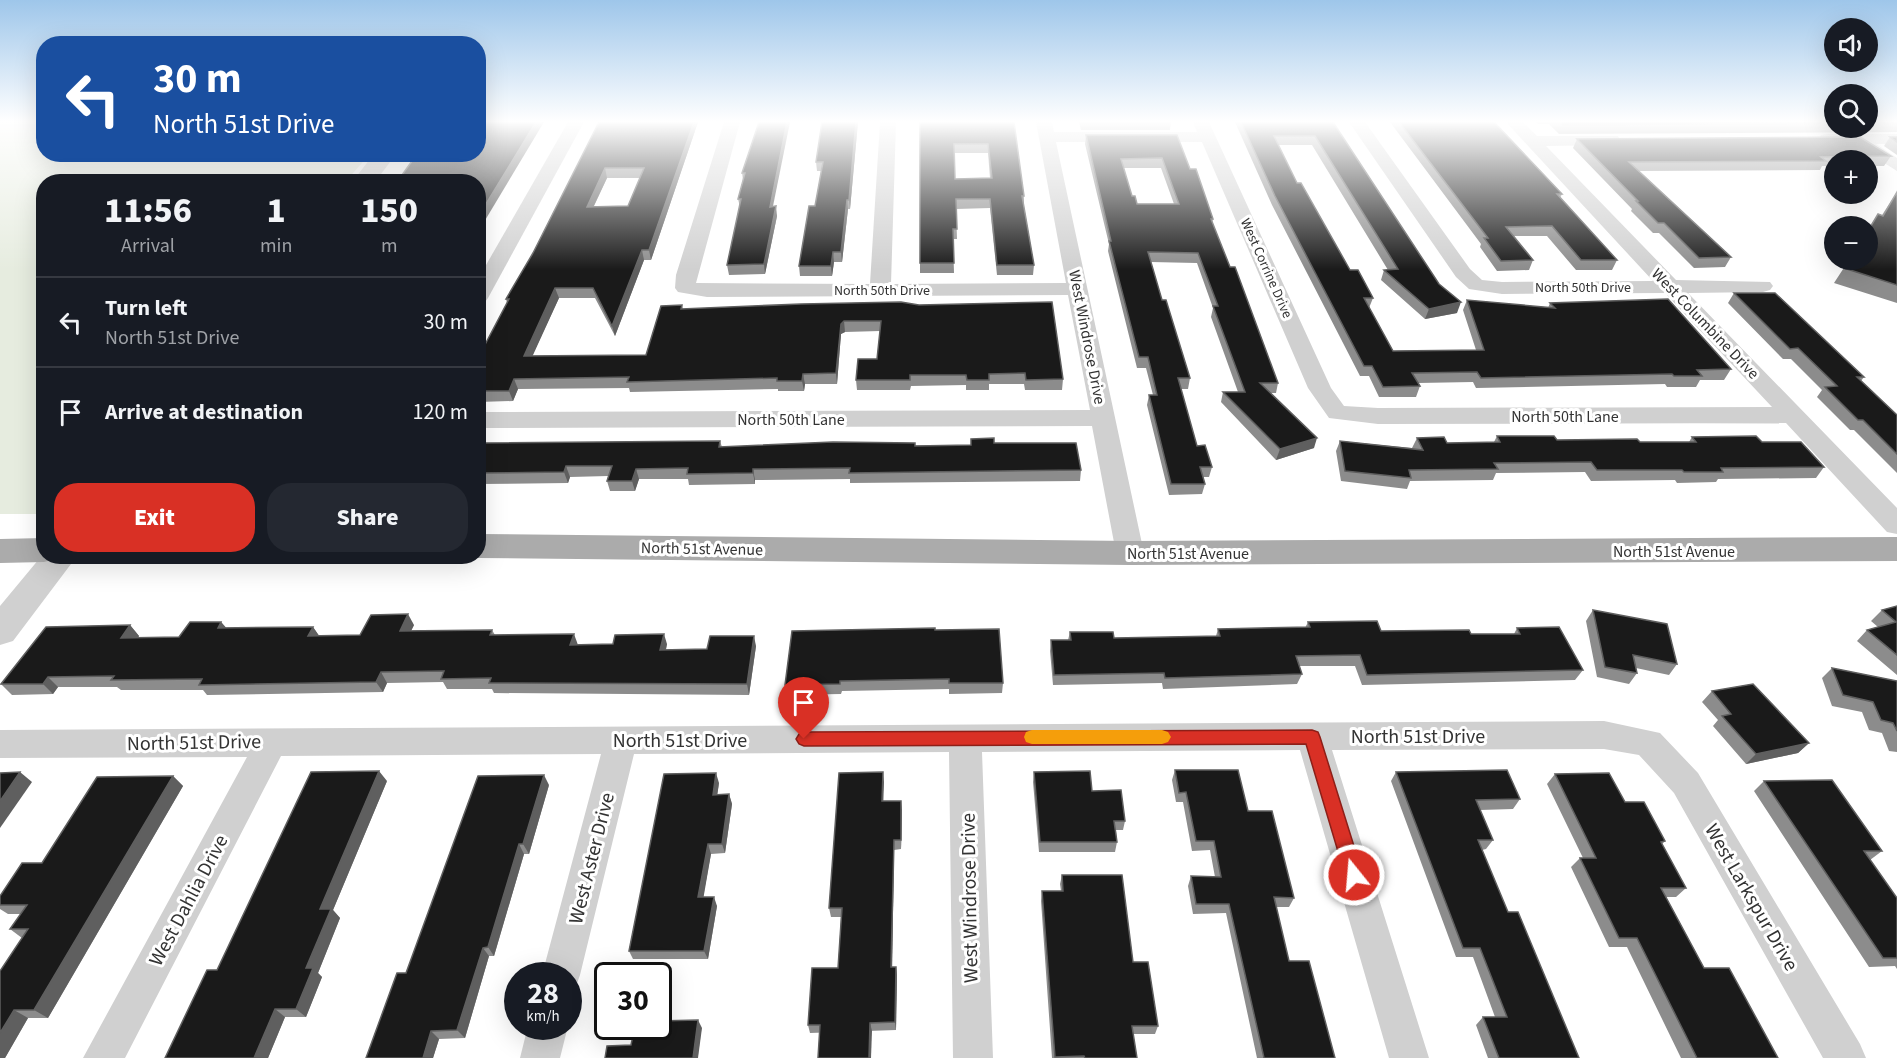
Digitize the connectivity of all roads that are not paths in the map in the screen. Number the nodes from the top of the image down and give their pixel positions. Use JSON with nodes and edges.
{"nodes":[{"id":1,"x":549,"y":171,"type":"edge"},
{"id":2,"x":717,"y":171,"type":"edge"},
{"id":3,"x":886,"y":171,"type":"edge"},
{"id":4,"x":1054,"y":171,"type":"edge"},
{"id":5,"x":1224,"y":171,"type":"edge"},
{"id":6,"x":1392,"y":171,"type":"edge"},
{"id":7,"x":1561,"y":171,"type":"edge"},
{"id":8,"x":486,"y":284,"type":"edge"},
{"id":9,"x":1670,"y":286,"type":"junction"},
{"id":10,"x":1762,"y":286,"type":"dead end"},
{"id":11,"x":1078,"y":289,"type":"junction"},
{"id":12,"x":880,"y":290,"type":"junction"},
{"id":13,"x":1337,"y":413,"type":"joint"},
{"id":14,"x":1793,"y":415,"type":"junction"},
{"id":15,"x":1104,"y":418,"type":"junction"},
{"id":16,"x":486,"y":420,"type":"edge"},
{"id":17,"x":1897,"y":525,"type":"edge"},
{"id":18,"x":486,"y":546,"type":"edge"},
{"id":19,"x":1897,"y":549,"type":"edge"},
{"id":20,"x":36,"y":550,"type":"edge"},
{"id":21,"x":0,"y":551,"type":"edge"},
{"id":22,"x":1130,"y":553,"type":"junction"},
{"id":23,"x":54,"y":564,"type":"edge"},
{"id":24,"x":0,"y":631,"type":"edge"},
{"id":25,"x":1312,"y":737,"type":"junction"},
{"id":26,"x":965,"y":738,"type":"junction"},
{"id":27,"x":621,"y":740,"type":"junction"},
{"id":28,"x":272,"y":741,"type":"junction"},
{"id":29,"x":1648,"y":743,"type":"joint"},
{"id":30,"x":0,"y":744,"type":"edge"},
{"id":31,"x":564,"y":962,"type":"edge"},
{"id":32,"x":544,"y":1040,"type":"edge"},
{"id":33,"x":103,"y":1058,"type":"edge"},
{"id":34,"x":540,"y":1058,"type":"edge"},
{"id":35,"x":973,"y":1058,"type":"edge"},
{"id":36,"x":1409,"y":1058,"type":"edge"},
{"id":37,"x":1846,"y":1058,"type":"edge"}],
"edges":[{"from":1,"to":8,"type":"street"},
{"from":2,"to":12,"type":"street","name":"North 50th Drive"},
{"from":3,"to":12,"type":"street"},
{"from":4,"to":11,"type":"street","name":"West Windrose Drive"},
{"from":5,"to":13,"type":"street","name":"West Corrine Drive"},
{"from":6,"to":9,"type":"street","name":"North 50th Drive"},
{"from":7,"to":9,"type":"street","name":"West Columbine Drive"},
{"from":9,"to":10,"type":"street","name":"North 50th Drive"},
{"from":9,"to":14,"type":"street","name":"West Columbine Drive"},
{"from":11,"to":12,"type":"street","name":"North 50th Drive"},
{"from":11,"to":15,"type":"street","name":"West Windrose Drive"},
{"from":13,"to":14,"type":"street","name":"North 50th Lane"},
{"from":14,"to":17,"type":"street","name":"West Columbine Drive"},
{"from":15,"to":16,"type":"street","name":"North 50th Lane"},
{"from":15,"to":22,"type":"street","name":"West Windrose Drive"},
{"from":18,"to":22,"type":"main road","name":"North 51st Avenue"},
{"from":19,"to":22,"type":"main road","name":"North 51st Avenue"},
{"from":20,"to":21,"type":"main road"},
{"from":23,"to":24,"type":"street"},
{"from":25,"to":26,"type":"street","name":"North 51st Drive"},
{"from":25,"to":29,"type":"street","name":"North 51st Drive"},
{"from":25,"to":36,"type":"street"},
{"from":26,"to":27,"type":"street","name":"North 51st Drive"},
{"from":26,"to":35,"type":"street","name":"West Windrose Drive"},
{"from":27,"to":28,"type":"street","name":"North 51st Drive"},
{"from":27,"to":31,"type":"street","name":"West Aster Drive"},
{"from":28,"to":30,"type":"street","name":"North 51st Drive"},
{"from":28,"to":33,"type":"street","name":"West Dahlia Drive"},
{"from":29,"to":37,"type":"street","name":"West Larkspur Drive"},
{"from":32,"to":34,"type":"street"}]}
